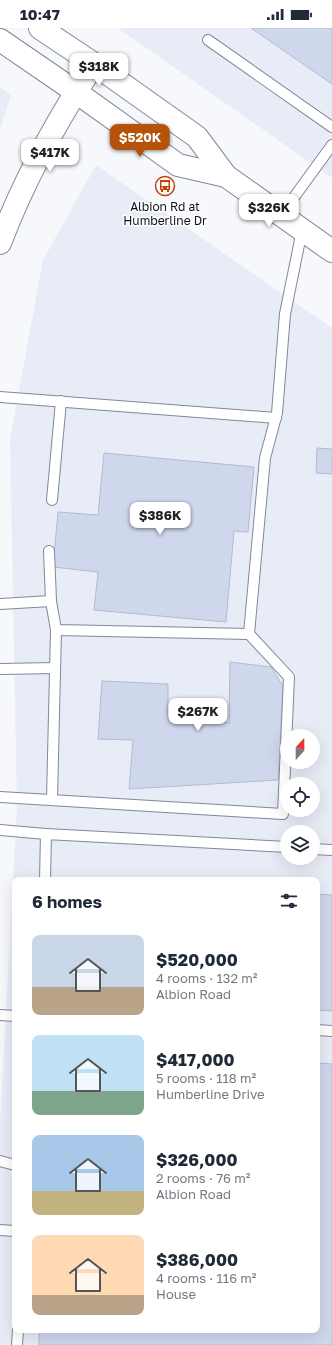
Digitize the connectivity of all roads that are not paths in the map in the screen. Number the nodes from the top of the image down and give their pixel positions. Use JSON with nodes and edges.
{"nodes":[{"id":1,"x":40,"y":28,"type":"edge"},
{"id":2,"x":0,"y":40,"type":"edge"},
{"id":3,"x":208,"y":40,"type":"dead end"},
{"id":4,"x":94,"y":64,"type":"junction"},
{"id":5,"x":76,"y":92,"type":"junction"},
{"id":6,"x":332,"y":127,"type":"edge"},
{"id":7,"x":332,"y":145,"type":"edge"},
{"id":8,"x":226,"y":176,"type":"junction"},
{"id":9,"x":281,"y":215,"type":"junction"},
{"id":10,"x":302,"y":230,"type":"junction"},
{"id":11,"x":0,"y":243,"type":"edge"},
{"id":12,"x":332,"y":251,"type":"edge"},
{"id":13,"x":0,"y":397,"type":"edge"},
{"id":14,"x":61,"y":401,"type":"junction"},
{"id":15,"x":276,"y":418,"type":"junction"},
{"id":16,"x":52,"y":500,"type":"dead end"},
{"id":17,"x":49,"y":551,"type":"dead end"},
{"id":18,"x":51,"y":602,"type":"junction"},
{"id":19,"x":0,"y":604,"type":"edge"},
{"id":20,"x":56,"y":630,"type":"junction"},
{"id":21,"x":249,"y":634,"type":"junction"},
{"id":22,"x":55,"y":668,"type":"junction"},
{"id":23,"x":0,"y":669,"type":"edge"},
{"id":24,"x":0,"y":797,"type":"edge"},
{"id":25,"x":52,"y":799,"type":"junction"},
{"id":26,"x":0,"y":830,"type":"edge"},
{"id":27,"x":46,"y":834,"type":"junction"},
{"id":28,"x":280,"y":847,"type":"edge"},
{"id":29,"x":320,"y":849,"type":"edge"},
{"id":30,"x":332,"y":850,"type":"edge"},
{"id":31,"x":45,"y":877,"type":"edge"},
{"id":32,"x":0,"y":1015,"type":"edge"},
{"id":33,"x":12,"y":1016,"type":"edge"},
{"id":34,"x":320,"y":1030,"type":"edge"},
{"id":35,"x":332,"y":1031,"type":"edge"},
{"id":36,"x":0,"y":1161,"type":"edge"},
{"id":37,"x":12,"y":1164,"type":"edge"},
{"id":38,"x":0,"y":1230,"type":"edge"},
{"id":39,"x":12,"y":1232,"type":"edge"},
{"id":40,"x":18,"y":1333,"type":"edge"},
{"id":41,"x":17,"y":1345,"type":"edge"}],
"edges":[{"from":1,"to":4,"type":"main road"},
{"from":2,"to":5,"type":"main road"},
{"from":3,"to":6,"type":"lane"},
{"from":4,"to":5,"type":"main road"},
{"from":4,"to":8,"type":"main road"},
{"from":5,"to":8,"type":"main road"},
{"from":5,"to":11,"type":"main road"},
{"from":7,"to":9,"type":"lane"},
{"from":8,"to":9,"type":"main road"},
{"from":9,"to":10,"type":"main road"},
{"from":10,"to":12,"type":"main road"},
{"from":10,"to":15,"type":"lane"},
{"from":13,"to":14,"type":"lane"},
{"from":14,"to":15,"type":"lane"},
{"from":14,"to":16,"type":"lane"},
{"from":15,"to":21,"type":"lane"},
{"from":17,"to":18,"type":"lane"},
{"from":18,"to":19,"type":"lane"},
{"from":18,"to":20,"type":"lane"},
{"from":20,"to":21,"type":"lane"},
{"from":20,"to":22,"type":"lane"},
{"from":21,"to":25,"type":"lane"},
{"from":22,"to":23,"type":"lane"},
{"from":22,"to":25,"type":"lane"},
{"from":24,"to":25,"type":"lane"},
{"from":26,"to":27,"type":"lane"},
{"from":27,"to":28,"type":"lane"},
{"from":27,"to":31,"type":"lane"},
{"from":29,"to":30,"type":"lane"},
{"from":32,"to":33,"type":"lane"},
{"from":34,"to":35,"type":"lane"},
{"from":36,"to":37,"type":"lane"},
{"from":38,"to":39,"type":"lane"},
{"from":40,"to":41,"type":"lane"}]}
